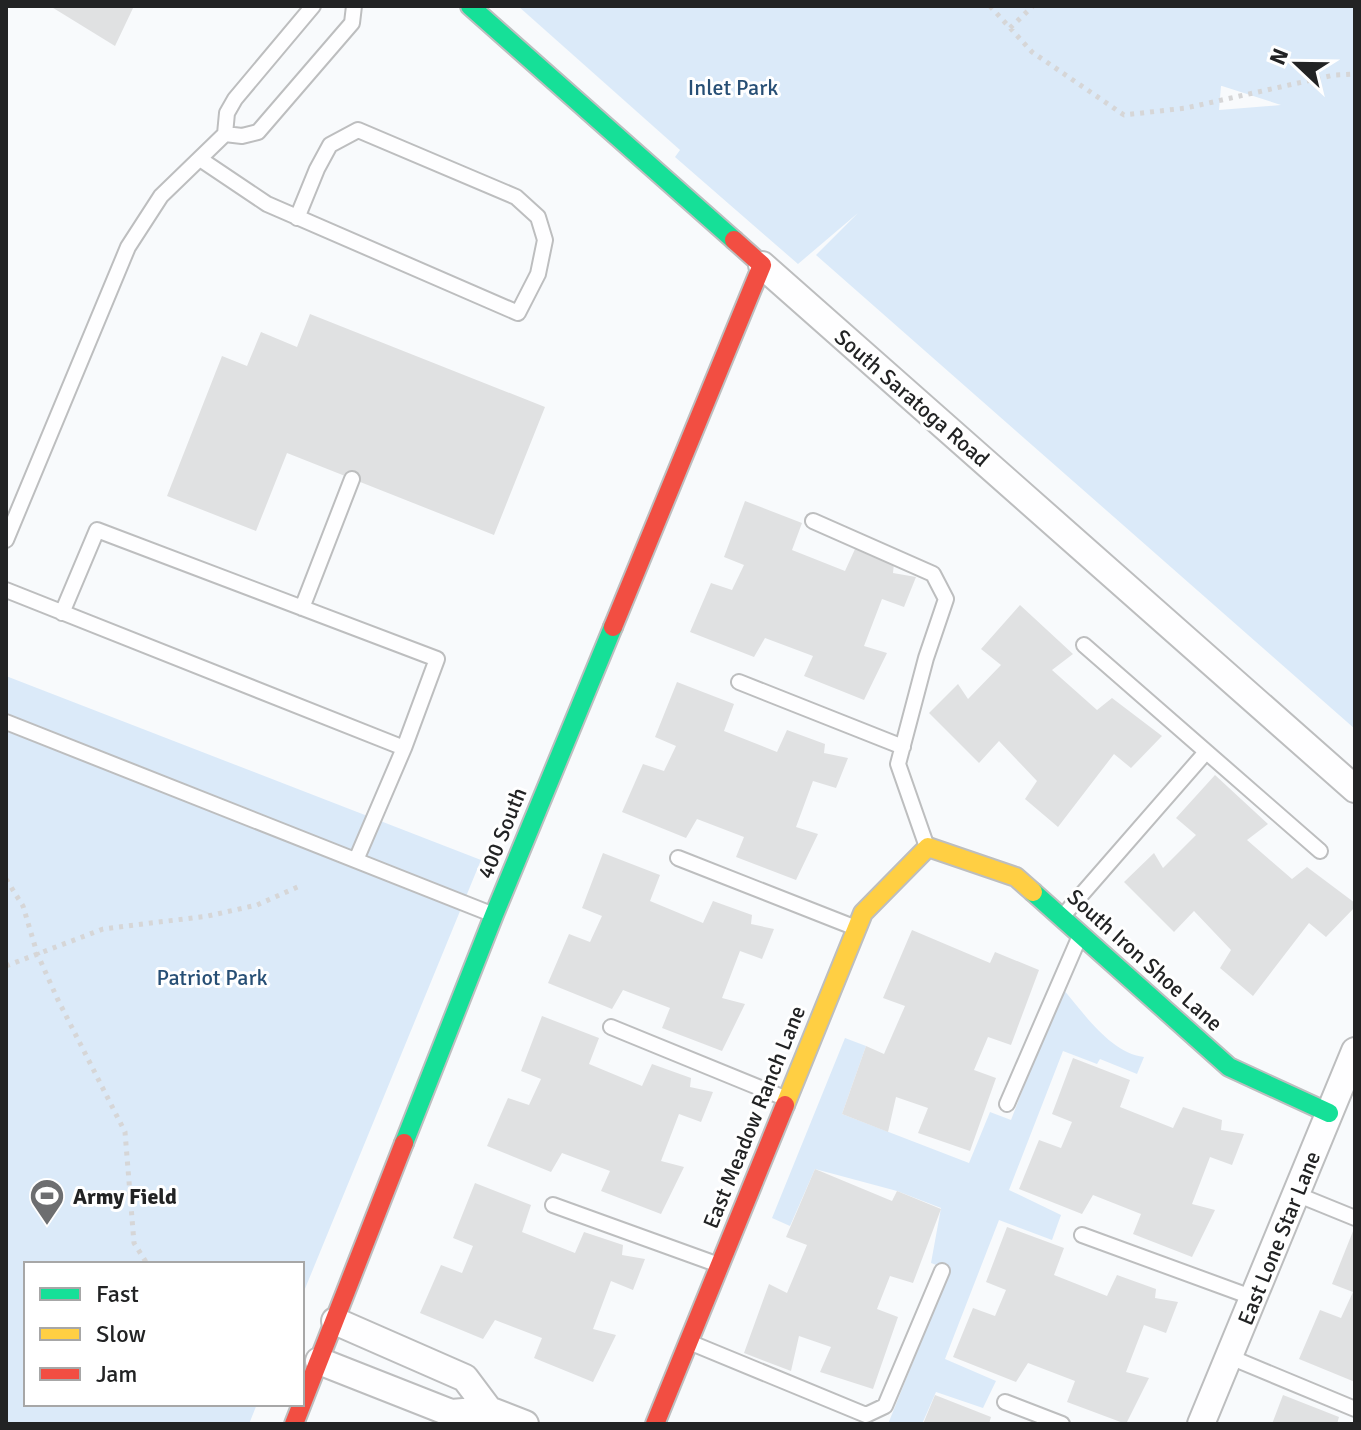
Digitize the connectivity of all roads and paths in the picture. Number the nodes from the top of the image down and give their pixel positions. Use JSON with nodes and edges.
{"nodes":[{"id":1,"x":313,"y":6,"type":"edge"},
{"id":2,"x":354,"y":6,"type":"edge"},
{"id":3,"x":470,"y":6,"type":"edge"},
{"id":4,"x":990,"y":6,"type":"edge"},
{"id":5,"x":1033,"y":6,"type":"edge"},
{"id":6,"x":1010,"y":28,"type":"junction"},
{"id":7,"x":1355,"y":74,"type":"edge"},
{"id":8,"x":225,"y":134,"type":"junction"},
{"id":9,"x":200,"y":159,"type":"junction"},
{"id":10,"x":297,"y":218,"type":"junction"},
{"id":11,"x":762,"y":265,"type":"junction"},
{"id":12,"x":352,"y":479,"type":"dead end"},
{"id":13,"x":813,"y":521,"type":"dead end"},
{"id":14,"x":6,"y":540,"type":"edge"},
{"id":15,"x":6,"y":590,"type":"edge"},
{"id":16,"x":302,"y":608,"type":"junction"},
{"id":17,"x":62,"y":613,"type":"junction"},
{"id":18,"x":1084,"y":645,"type":"dead end"},
{"id":19,"x":739,"y":682,"type":"dead end"},
{"id":20,"x":6,"y":722,"type":"edge"},
{"id":21,"x":903,"y":747,"type":"junction"},
{"id":22,"x":404,"y":748,"type":"junction"},
{"id":23,"x":1206,"y":752,"type":"junction"},
{"id":24,"x":1355,"y":789,"type":"edge"},
{"id":25,"x":928,"y":847,"type":"junction"},
{"id":26,"x":1320,"y":851,"type":"dead end"},
{"id":27,"x":678,"y":858,"type":"dead end"},
{"id":28,"x":356,"y":860,"type":"junction"},
{"id":29,"x":6,"y":879,"type":"edge"},
{"id":30,"x":302,"y":885,"type":"dead end"},
{"id":31,"x":494,"y":915,"type":"junction"},
{"id":32,"x":1062,"y":918,"type":"junction"},
{"id":33,"x":857,"y":928,"type":"junction"},
{"id":34,"x":1080,"y":934,"type":"junction"},
{"id":35,"x":37,"y":953,"type":"junction"},
{"id":36,"x":6,"y":966,"type":"edge"},
{"id":37,"x":611,"y":1027,"type":"dead end"},
{"id":38,"x":1355,"y":1051,"type":"edge"},
{"id":39,"x":787,"y":1099,"type":"junction"},
{"id":40,"x":1007,"y":1104,"type":"dead end"},
{"id":41,"x":1329,"y":1113,"type":"junction"},
{"id":42,"x":1296,"y":1194,"type":"junction"},
{"id":43,"x":553,"y":1205,"type":"dead end"},
{"id":44,"x":1355,"y":1218,"type":"edge"},
{"id":45,"x":1082,"y":1235,"type":"dead end"},
{"id":46,"x":146,"y":1262,"type":"dead end"},
{"id":47,"x":719,"y":1265,"type":"junction"},
{"id":48,"x":942,"y":1271,"type":"dead end"},
{"id":49,"x":1254,"y":1298,"type":"junction"},
{"id":50,"x":335,"y":1321,"type":"junction"},
{"id":51,"x":688,"y":1342,"type":"junction"},
{"id":52,"x":1230,"y":1357,"type":"junction"},
{"id":53,"x":319,"y":1361,"type":"junction"},
{"id":54,"x":304,"y":1399,"type":"edge"},
{"id":55,"x":1005,"y":1402,"type":"dead end"},
{"id":56,"x":1355,"y":1409,"type":"edge"},
{"id":57,"x":489,"y":1410,"type":"junction"},
{"id":58,"x":525,"y":1424,"type":"edge"},
{"id":59,"x":655,"y":1424,"type":"edge"},
{"id":60,"x":1062,"y":1424,"type":"edge"},
{"id":61,"x":1201,"y":1424,"type":"edge"}],
"edges":[{"from":1,"to":8,"type":"lane"},
{"from":2,"to":8,"type":"lane"},
{"from":3,"to":11,"type":"street","name":"South Saratoga Road"},
{"from":4,"to":6,"type":"path"},
{"from":5,"to":6,"type":"path"},
{"from":6,"to":7,"type":"path"},
{"from":8,"to":9,"type":"lane"},
{"from":9,"to":10,"type":"lane"},
{"from":9,"to":14,"type":"lane"},
{"from":10,"to":10,"type":"lane"},
{"from":11,"to":24,"type":"street","name":"South Saratoga Road"},
{"from":11,"to":31,"type":"street","name":"400 South"},
{"from":12,"to":16,"type":"lane"},
{"from":13,"to":21,"type":"lane"},
{"from":15,"to":17,"type":"lane"},
{"from":16,"to":17,"type":"lane"},
{"from":16,"to":22,"type":"lane"},
{"from":17,"to":22,"type":"lane"},
{"from":18,"to":23,"type":"lane"},
{"from":19,"to":21,"type":"lane"},
{"from":20,"to":28,"type":"lane"},
{"from":21,"to":25,"type":"lane"},
{"from":22,"to":28,"type":"lane"},
{"from":23,"to":26,"type":"lane"},
{"from":23,"to":32,"type":"lane"},
{"from":25,"to":32,"type":"street","name":"South Iron Shoe Lane"},
{"from":25,"to":33,"type":"street","name":"East Meadow Ranch Lane"},
{"from":27,"to":33,"type":"lane"},
{"from":28,"to":31,"type":"lane"},
{"from":29,"to":35,"type":"path"},
{"from":30,"to":35,"type":"path"},
{"from":31,"to":50,"type":"street","name":"400 South"},
{"from":32,"to":34,"type":"street","name":"South Iron Shoe Lane"},
{"from":33,"to":39,"type":"street","name":"East Meadow Ranch Lane"},
{"from":34,"to":40,"type":"lane"},
{"from":34,"to":41,"type":"street","name":"South Iron Shoe Lane"},
{"from":35,"to":36,"type":"path"},
{"from":35,"to":46,"type":"path"},
{"from":37,"to":39,"type":"lane"},
{"from":38,"to":41,"type":"street","name":"East Lone Star Lane"},
{"from":39,"to":47,"type":"street","name":"East Meadow Ranch Lane"},
{"from":41,"to":42,"type":"street","name":"East Lone Star Lane"},
{"from":42,"to":44,"type":"lane"},
{"from":42,"to":49,"type":"street","name":"East Lone Star Lane"},
{"from":43,"to":47,"type":"lane"},
{"from":45,"to":49,"type":"lane"},
{"from":47,"to":51,"type":"street","name":"East Meadow Ranch Lane"},
{"from":48,"to":51,"type":"lane"},
{"from":49,"to":52,"type":"street","name":"East Lone Star Lane"},
{"from":50,"to":53,"type":"street","name":"400 South"},
{"from":50,"to":57,"type":"street"},
{"from":51,"to":59,"type":"street","name":"East Meadow Ranch Lane"},
{"from":52,"to":56,"type":"lane"},
{"from":52,"to":61,"type":"street","name":"East Lone Star Lane"},
{"from":53,"to":54,"type":"street","name":"400 South"},
{"from":53,"to":57,"type":"street"},
{"from":55,"to":60,"type":"lane"},
{"from":57,"to":58,"type":"street"}]}
